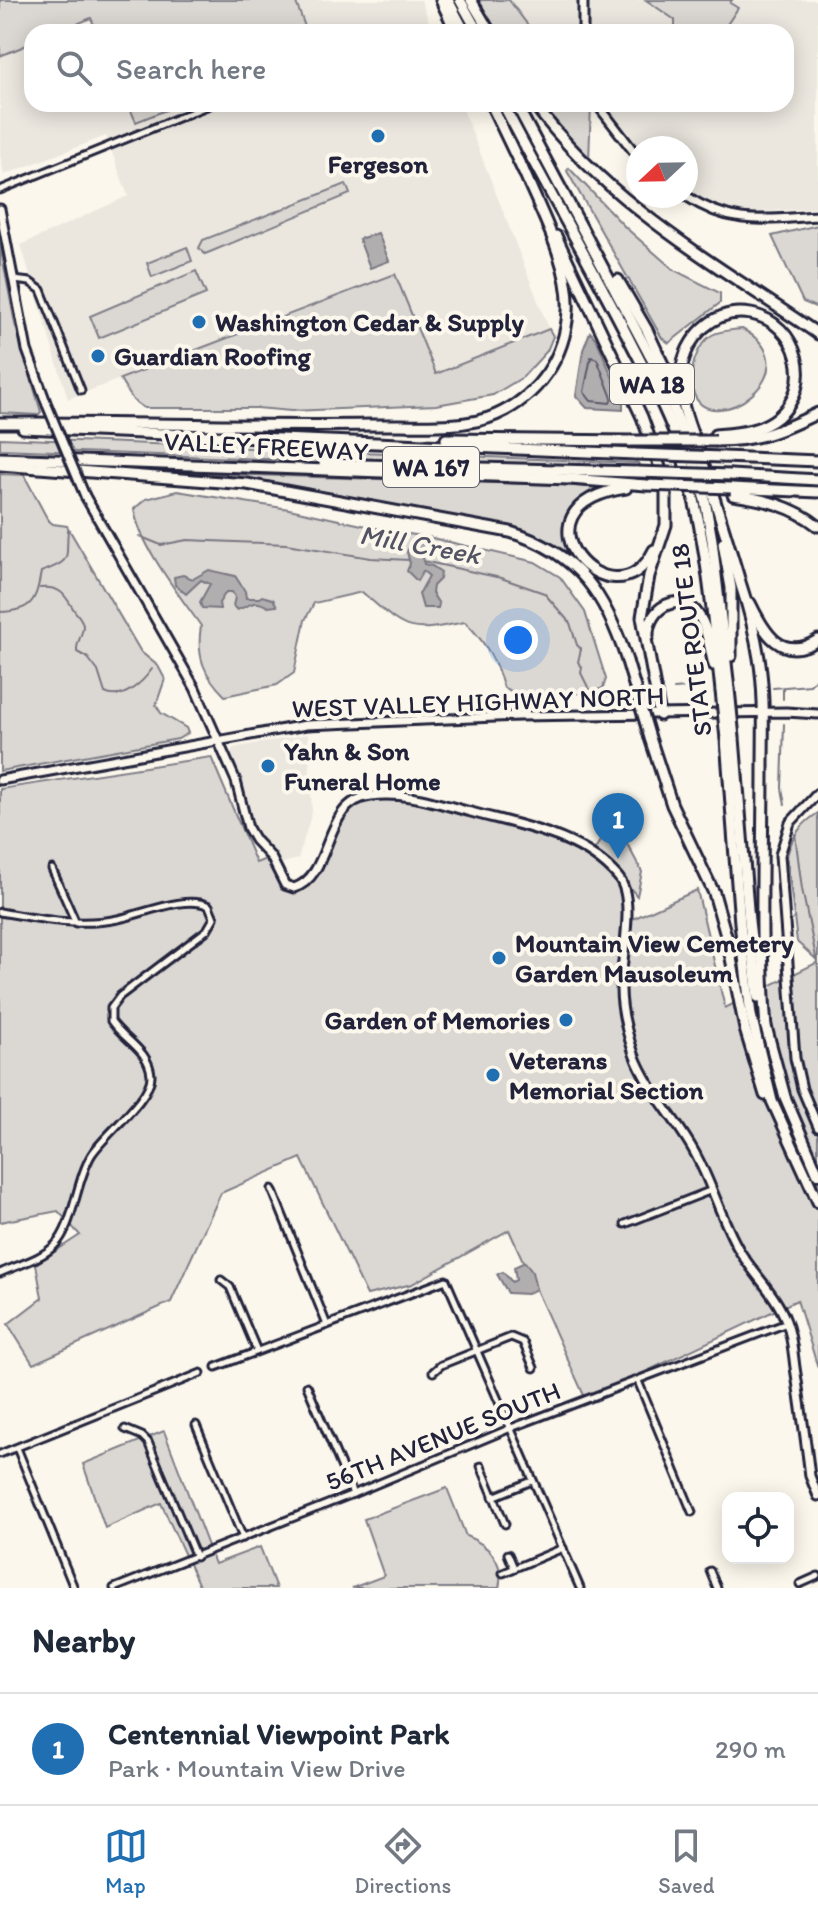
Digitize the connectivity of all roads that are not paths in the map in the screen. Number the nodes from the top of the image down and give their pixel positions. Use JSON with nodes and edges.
{"nodes":[{"id":1,"x":441,"y":0,"type":"edge"},
{"id":2,"x":448,"y":0,"type":"edge"},
{"id":3,"x":460,"y":0,"type":"edge"},
{"id":4,"x":471,"y":0,"type":"edge"},
{"id":5,"x":583,"y":0,"type":"edge"},
{"id":6,"x":452,"y":24,"type":"edge"},
{"id":7,"x":461,"y":24,"type":"edge"},
{"id":8,"x":474,"y":24,"type":"edge"},
{"id":9,"x":485,"y":24,"type":"edge"},
{"id":10,"x":583,"y":24,"type":"edge"},
{"id":11,"x":192,"y":112,"type":"edge"},
{"id":12,"x":495,"y":112,"type":"edge"},
{"id":13,"x":507,"y":112,"type":"edge"},
{"id":14,"x":520,"y":112,"type":"edge"},
{"id":15,"x":540,"y":112,"type":"edge"},
{"id":16,"x":603,"y":112,"type":"edge"},
{"id":17,"x":626,"y":141,"type":"edge"},
{"id":18,"x":537,"y":144,"type":"junction"},
{"id":19,"x":522,"y":167,"type":"junction"},
{"id":20,"x":0,"y":190,"type":"edge"},
{"id":21,"x":698,"y":203,"type":"edge"},
{"id":22,"x":0,"y":209,"type":"edge"},
{"id":23,"x":818,"y":216,"type":"edge"},
{"id":24,"x":14,"y":280,"type":"junction"},
{"id":25,"x":818,"y":334,"type":"edge"},
{"id":26,"x":81,"y":390,"type":"dead end"},
{"id":27,"x":818,"y":413,"type":"edge"},
{"id":28,"x":0,"y":425,"type":"edge"},
{"id":29,"x":691,"y":427,"type":"junction"},
{"id":30,"x":715,"y":438,"type":"junction"},
{"id":31,"x":345,"y":441,"type":"junction"},
{"id":32,"x":0,"y":458,"type":"edge"},
{"id":33,"x":818,"y":461,"type":"edge"},
{"id":34,"x":0,"y":465,"type":"edge"},
{"id":35,"x":225,"y":465,"type":"junction"},
{"id":36,"x":818,"y":480,"type":"edge"},
{"id":37,"x":646,"y":485,"type":"junction"},
{"id":38,"x":732,"y":491,"type":"junction"},
{"id":39,"x":818,"y":492,"type":"edge"},
{"id":40,"x":717,"y":515,"type":"junction"},
{"id":41,"x":666,"y":525,"type":"junction"},
{"id":42,"x":818,"y":526,"type":"edge"},
{"id":43,"x":741,"y":584,"type":"junction"},
{"id":44,"x":818,"y":640,"type":"edge"},
{"id":45,"x":652,"y":671,"type":"junction"},
{"id":46,"x":728,"y":675,"type":"junction"},
{"id":47,"x":725,"y":690,"type":"junction"},
{"id":48,"x":763,"y":713,"type":"junction"},
{"id":49,"x":818,"y":714,"type":"edge"},
{"id":50,"x":660,"y":715,"type":"junction"},
{"id":51,"x":730,"y":738,"type":"junction"},
{"id":52,"x":220,"y":741,"type":"junction"},
{"id":53,"x":0,"y":780,"type":"edge"},
{"id":54,"x":818,"y":793,"type":"edge"},
{"id":55,"x":52,"y":869,"type":"dead end"},
{"id":56,"x":0,"y":912,"type":"edge"},
{"id":57,"x":76,"y":923,"type":"junction"},
{"id":58,"x":766,"y":1028,"type":"junction"},
{"id":59,"x":818,"y":1127,"type":"edge"},
{"id":60,"x":799,"y":1165,"type":"junction"},
{"id":61,"x":818,"y":1174,"type":"edge"},
{"id":62,"x":272,"y":1189,"type":"dead end"},
{"id":63,"x":713,"y":1191,"type":"junction"},
{"id":64,"x":818,"y":1202,"type":"edge"},
{"id":65,"x":625,"y":1224,"type":"dead end"},
{"id":66,"x":0,"y":1273,"type":"edge"},
{"id":67,"x":221,"y":1280,"type":"dead end"},
{"id":68,"x":787,"y":1323,"type":"junction"},
{"id":69,"x":327,"y":1325,"type":"junction"},
{"id":70,"x":257,"y":1351,"type":"junction"},
{"id":71,"x":477,"y":1351,"type":"junction"},
{"id":72,"x":216,"y":1367,"type":"dead end"},
{"id":73,"x":534,"y":1368,"type":"dead end"},
{"id":74,"x":433,"y":1372,"type":"dead end"},
{"id":75,"x":201,"y":1373,"type":"dead end"},
{"id":76,"x":638,"y":1381,"type":"junction"},
{"id":77,"x":307,"y":1386,"type":"dead end"},
{"id":78,"x":196,"y":1425,"type":"dead end"},
{"id":79,"x":511,"y":1428,"type":"junction"},
{"id":80,"x":125,"y":1429,"type":"dead end"},
{"id":81,"x":17,"y":1448,"type":"junction"},
{"id":82,"x":0,"y":1454,"type":"edge"},
{"id":83,"x":481,"y":1466,"type":"dead end"},
{"id":84,"x":532,"y":1481,"type":"junction"},
{"id":85,"x":353,"y":1494,"type":"junction"},
{"id":86,"x":818,"y":1496,"type":"edge"},
{"id":87,"x":493,"y":1497,"type":"junction"},
{"id":88,"x":692,"y":1512,"type":"dead end"},
{"id":89,"x":505,"y":1524,"type":"dead end"},
{"id":90,"x":243,"y":1538,"type":"junction"},
{"id":91,"x":563,"y":1548,"type":"junction"},
{"id":92,"x":508,"y":1554,"type":"dead end"},
{"id":93,"x":196,"y":1557,"type":"junction"},
{"id":94,"x":514,"y":1568,"type":"junction"},
{"id":95,"x":710,"y":1571,"type":"dead end"},
{"id":96,"x":503,"y":1573,"type":"dead end"},
{"id":97,"x":818,"y":1576,"type":"edge"},
{"id":98,"x":800,"y":1584,"type":"dead end"},
{"id":99,"x":74,"y":1588,"type":"edge"},
{"id":100,"x":114,"y":1588,"type":"edge"},
{"id":101,"x":580,"y":1588,"type":"edge"},
{"id":102,"x":717,"y":1588,"type":"edge"}],
"edges":[{"from":1,"to":6,"type":"highway"},
{"from":2,"to":7,"type":"highway"},
{"from":3,"to":8,"type":"highway"},
{"from":4,"to":9,"type":"highway"},
{"from":5,"to":10,"type":"main road"},
{"from":11,"to":20,"type":"street"},
{"from":12,"to":19,"type":"highway"},
{"from":13,"to":47,"type":"highway","name":"STATE ROUTE 18","number":"WA 18"},
{"from":14,"to":18,"type":"highway","name":"STATE ROUTE 18","number":"WA 18"},
{"from":15,"to":25,"type":"highway"},
{"from":16,"to":17,"type":"main road"},
{"from":18,"to":29,"type":"highway"},
{"from":18,"to":46,"type":"highway","name":"STATE ROUTE 18","number":"WA 18"},
{"from":19,"to":28,"type":"highway"},
{"from":19,"to":41,"type":"highway"},
{"from":21,"to":23,"type":"main road"},
{"from":22,"to":24,"type":"main road"},
{"from":24,"to":26,"type":"street"},
{"from":24,"to":52,"type":"main road","bridge":true},
{"from":27,"to":30,"type":"highway"},
{"from":28,"to":31,"type":"highway","name":"VALLEY FREEWAY","number":"WA 167"},
{"from":29,"to":30,"type":"highway"},
{"from":29,"to":40,"type":"highway"},
{"from":30,"to":31,"type":"highway","bridge":true},
{"from":31,"to":33,"type":"highway","name":"VALLEY FREEWAY","number":"WA 167","bridge":true},
{"from":32,"to":35,"type":"highway","name":"VALLEY FREEWAY","number":"WA 167"},
{"from":34,"to":60,"type":"highway","bridge":true},
{"from":35,"to":36,"type":"highway","number":"WA 167","bridge":true},
{"from":35,"to":37,"type":"highway","name":"VALLEY FREEWAY","number":"WA 167"},
{"from":37,"to":38,"type":"highway","name":"VALLEY FREEWAY","number":"WA 167","bridge":true},
{"from":37,"to":41,"type":"highway"},
{"from":38,"to":39,"type":"highway"},
{"from":38,"to":42,"type":"highway"},
{"from":40,"to":43,"type":"highway"},
{"from":40,"to":46,"type":"highway"},
{"from":41,"to":45,"type":"highway"},
{"from":43,"to":44,"type":"highway"},
{"from":43,"to":48,"type":"highway"},
{"from":45,"to":47,"type":"highway"},
{"from":45,"to":50,"type":"highway"},
{"from":46,"to":47,"type":"highway","name":"STATE ROUTE 18","number":"WA 18"},
{"from":47,"to":51,"type":"highway","name":"STATE ROUTE 18","number":"WA 18","bridge":true},
{"from":48,"to":49,"type":"main road","name":"WEST VALLEY HIGHWAY NORTH"},
{"from":48,"to":50,"type":"main road","name":"WEST VALLEY HIGHWAY NORTH"},
{"from":48,"to":58,"type":"highway"},
{"from":50,"to":52,"type":"main road","name":"WEST VALLEY HIGHWAY NORTH"},
{"from":51,"to":58,"type":"highway","name":"STATE ROUTE 18","number":"WA 18"},
{"from":51,"to":60,"type":"highway","name":"STATE ROUTE 18","number":"WA 18"},
{"from":52,"to":53,"type":"main road","name":"WEST VALLEY HIGHWAY NORTH"},
{"from":52,"to":63,"type":"main road"},
{"from":54,"to":59,"type":"main road"},
{"from":55,"to":57,"type":"street"},
{"from":56,"to":57,"type":"street"},
{"from":57,"to":66,"type":"street"},
{"from":58,"to":61,"type":"highway","name":"STATE ROUTE 18","number":"WA 18"},
{"from":60,"to":64,"type":"highway","name":"STATE ROUTE 18","number":"WA 18"},
{"from":62,"to":69,"type":"street"},
{"from":63,"to":65,"type":"street"},
{"from":63,"to":68,"type":"main road"},
{"from":67,"to":70,"type":"street"},
{"from":68,"to":76,"type":"street","name":"56TH AVENUE SOUTH"},
{"from":68,"to":86,"type":"main road"},
{"from":69,"to":70,"type":"street"},
{"from":69,"to":71,"type":"street"},
{"from":70,"to":72,"type":"street"},
{"from":71,"to":73,"type":"street"},
{"from":71,"to":74,"type":"street"},
{"from":71,"to":79,"type":"street"},
{"from":75,"to":81,"type":"street"},
{"from":76,"to":79,"type":"street","name":"56TH AVENUE SOUTH"},
{"from":76,"to":88,"type":"street"},
{"from":77,"to":85,"type":"street"},
{"from":78,"to":90,"type":"street"},
{"from":79,"to":84,"type":"street"},
{"from":79,"to":85,"type":"street","name":"56TH AVENUE SOUTH"},
{"from":80,"to":93,"type":"street"},
{"from":81,"to":82,"type":"street"},
{"from":81,"to":99,"type":"street"},
{"from":83,"to":87,"type":"street"},
{"from":84,"to":87,"type":"street"},
{"from":84,"to":91,"type":"street"},
{"from":85,"to":90,"type":"street","name":"56TH AVENUE SOUTH"},
{"from":87,"to":89,"type":"street"},
{"from":90,"to":93,"type":"street","name":"56TH AVENUE SOUTH"},
{"from":91,"to":94,"type":"street"},
{"from":91,"to":101,"type":"street"},
{"from":92,"to":94,"type":"street"},
{"from":93,"to":100,"type":"street","name":"56TH AVENUE SOUTH"},
{"from":94,"to":96,"type":"street"},
{"from":95,"to":102,"type":"street"},
{"from":97,"to":98,"type":"street"}]}
